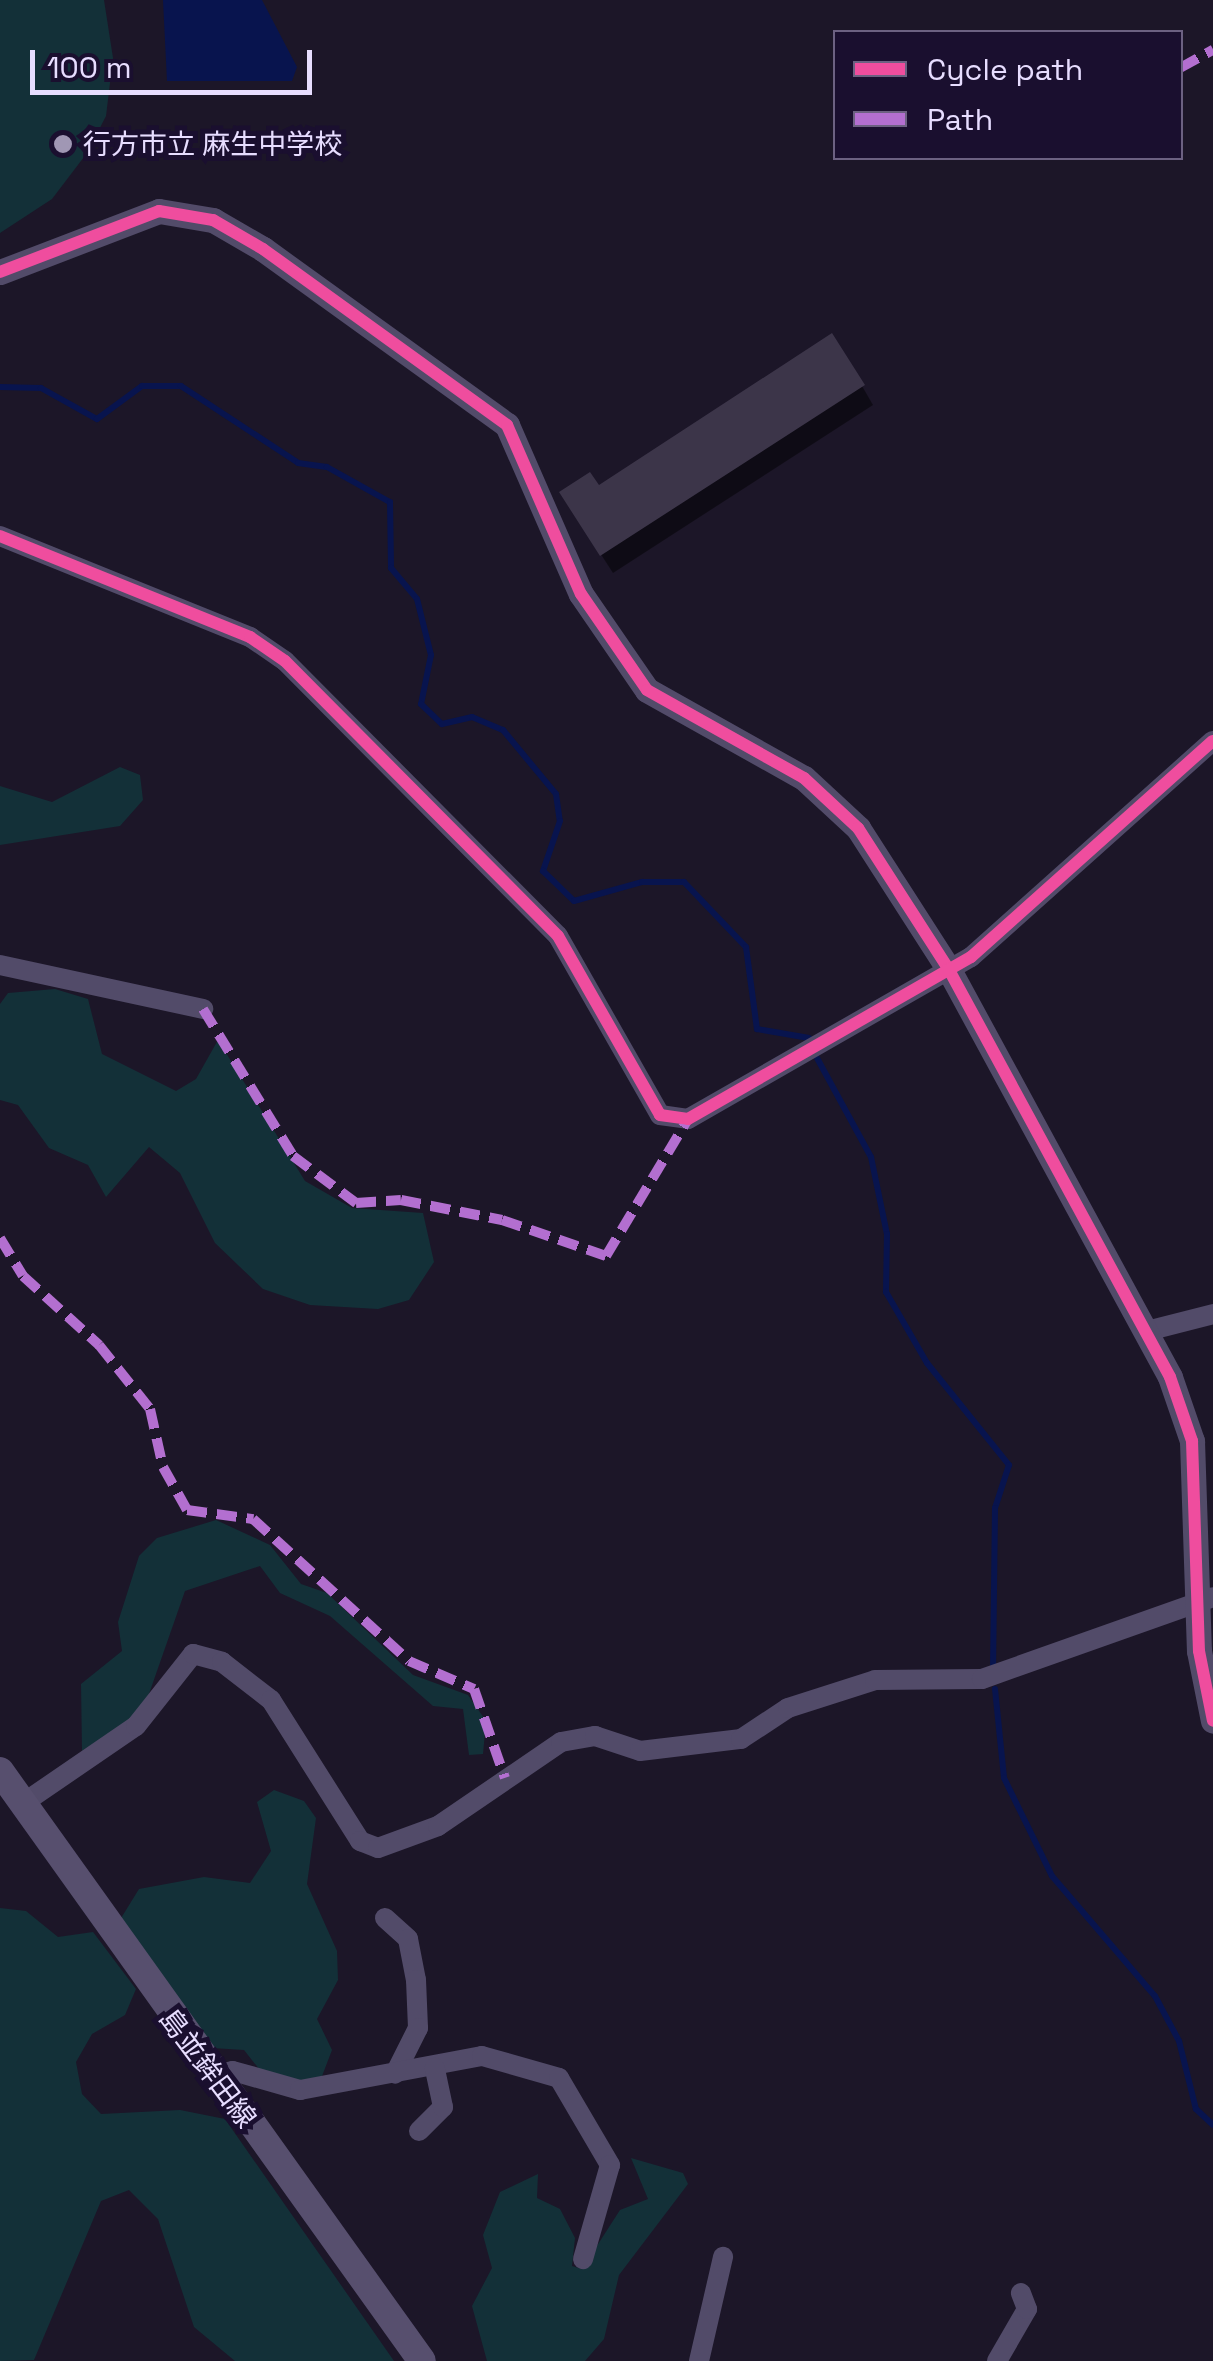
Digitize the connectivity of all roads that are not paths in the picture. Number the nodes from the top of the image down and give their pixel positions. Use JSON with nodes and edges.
{"nodes":[{"id":1,"x":0,"y":272,"type":"edge"},
{"id":2,"x":0,"y":536,"type":"edge"},
{"id":3,"x":1213,"y":740,"type":"edge"},
{"id":4,"x":0,"y":965,"type":"edge"},
{"id":5,"x":948,"y":968,"type":"junction"},
{"id":6,"x":204,"y":1008,"type":"dead end"},
{"id":7,"x":1213,"y":1314,"type":"edge"},
{"id":8,"x":1147,"y":1331,"type":"junction"},
{"id":9,"x":1205,"y":1598,"type":"edge"},
{"id":10,"x":1213,"y":1721,"type":"edge"},
{"id":11,"x":0,"y":1772,"type":"edge"},
{"id":12,"x":22,"y":1804,"type":"junction"},
{"id":13,"x":385,"y":1918,"type":"dead end"},
{"id":14,"x":435,"y":2068,"type":"junction"},
{"id":15,"x":395,"y":2074,"type":"junction"},
{"id":16,"x":214,"y":2075,"type":"junction"},
{"id":17,"x":419,"y":2131,"type":"dead end"},
{"id":18,"x":723,"y":2257,"type":"dead end"},
{"id":19,"x":583,"y":2260,"type":"dead end"},
{"id":20,"x":1021,"y":2292,"type":"dead end"},
{"id":21,"x":422,"y":2361,"type":"edge"},
{"id":22,"x":699,"y":2361,"type":"edge"},
{"id":23,"x":998,"y":2361,"type":"edge"}],
"edges":[{"from":1,"to":5,"type":"street"},
{"from":2,"to":5,"type":"street"},
{"from":3,"to":5,"type":"street"},
{"from":4,"to":6,"type":"street"},
{"from":5,"to":8,"type":"street"},
{"from":7,"to":8,"type":"street"},
{"from":8,"to":9,"type":"street"},
{"from":9,"to":10,"type":"street"},
{"from":9,"to":12,"type":"street"},
{"from":11,"to":12,"type":"main road","name":"島並鉾田線"},
{"from":12,"to":16,"type":"main road","name":"島並鉾田線"},
{"from":13,"to":15,"type":"street"},
{"from":14,"to":15,"type":"street"},
{"from":14,"to":17,"type":"street"},
{"from":14,"to":19,"type":"street"},
{"from":15,"to":16,"type":"street"},
{"from":16,"to":21,"type":"main road","name":"島並鉾田線"},
{"from":18,"to":22,"type":"street"},
{"from":20,"to":23,"type":"street"}]}
